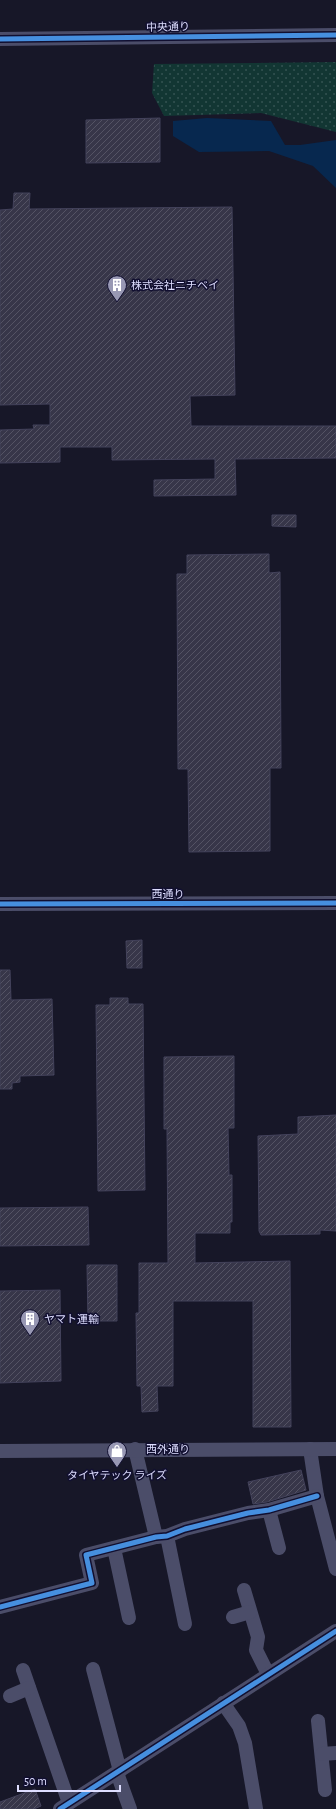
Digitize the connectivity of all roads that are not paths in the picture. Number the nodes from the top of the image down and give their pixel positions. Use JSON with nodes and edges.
{"nodes":[{"id":1,"x":336,"y":35,"type":"edge"},
{"id":2,"x":0,"y":39,"type":"edge"},
{"id":3,"x":336,"y":903,"type":"edge"},
{"id":4,"x":0,"y":904,"type":"edge"},
{"id":5,"x":135,"y":1449,"type":"junction"},
{"id":6,"x":310,"y":1449,"type":"junction"},
{"id":7,"x":336,"y":1449,"type":"edge"},
{"id":8,"x":0,"y":1451,"type":"edge"},
{"id":9,"x":317,"y":1496,"type":"junction"},
{"id":10,"x":269,"y":1510,"type":"junction"},
{"id":11,"x":331,"y":1526,"type":"edge"},
{"id":12,"x":162,"y":1536,"type":"junction"},
{"id":13,"x":114,"y":1548,"type":"junction"},
{"id":14,"x":279,"y":1548,"type":"dead end"},
{"id":15,"x":336,"y":1569,"type":"edge"},
{"id":16,"x":244,"y":1590,"type":"dead end"},
{"id":17,"x":0,"y":1607,"type":"edge"},
{"id":18,"x":250,"y":1612,"type":"junction"},
{"id":19,"x":233,"y":1617,"type":"dead end"},
{"id":20,"x":129,"y":1618,"type":"dead end"},
{"id":21,"x":185,"y":1624,"type":"dead end"},
{"id":22,"x":336,"y":1631,"type":"edge"},
{"id":23,"x":93,"y":1669,"type":"dead end"},
{"id":24,"x":23,"y":1670,"type":"dead end"},
{"id":25,"x":268,"y":1674,"type":"junction"},
{"id":26,"x":29,"y":1688,"type":"junction"},
{"id":27,"x":10,"y":1696,"type":"dead end"},
{"id":28,"x":223,"y":1703,"type":"junction"},
{"id":29,"x":318,"y":1721,"type":"dead end"},
{"id":30,"x":336,"y":1753,"type":"edge"},
{"id":31,"x":322,"y":1754,"type":"junction"},
{"id":32,"x":119,"y":1772,"type":"junction"},
{"id":33,"x":325,"y":1790,"type":"dead end"},
{"id":34,"x":64,"y":1807,"type":"edge"},
{"id":35,"x":130,"y":1809,"type":"edge"},
{"id":36,"x":256,"y":1809,"type":"edge"}],
"edges":[{"from":1,"to":2,"type":"street","name":"中央通り"},
{"from":3,"to":4,"type":"street","name":"西通り"},
{"from":5,"to":6,"type":"street","name":"西外通り"},
{"from":5,"to":8,"type":"street","name":"西外通り"},
{"from":5,"to":12,"type":"street"},
{"from":6,"to":7,"type":"street","name":"西外通り"},
{"from":6,"to":9,"type":"street"},
{"from":9,"to":10,"type":"street"},
{"from":9,"to":11,"type":"street"},
{"from":10,"to":12,"type":"street"},
{"from":10,"to":14,"type":"street"},
{"from":11,"to":15,"type":"street"},
{"from":12,"to":13,"type":"street"},
{"from":12,"to":21,"type":"street"},
{"from":13,"to":17,"type":"street"},
{"from":13,"to":20,"type":"street"},
{"from":16,"to":18,"type":"street"},
{"from":18,"to":19,"type":"street"},
{"from":18,"to":25,"type":"street"},
{"from":22,"to":25,"type":"street"},
{"from":23,"to":32,"type":"street"},
{"from":24,"to":26,"type":"street"},
{"from":25,"to":28,"type":"street"},
{"from":26,"to":27,"type":"street"},
{"from":26,"to":34,"type":"street"},
{"from":28,"to":32,"type":"street"},
{"from":28,"to":36,"type":"street"},
{"from":29,"to":31,"type":"street"},
{"from":30,"to":31,"type":"street"},
{"from":31,"to":33,"type":"street"},
{"from":32,"to":34,"type":"street"},
{"from":32,"to":35,"type":"street"}]}
